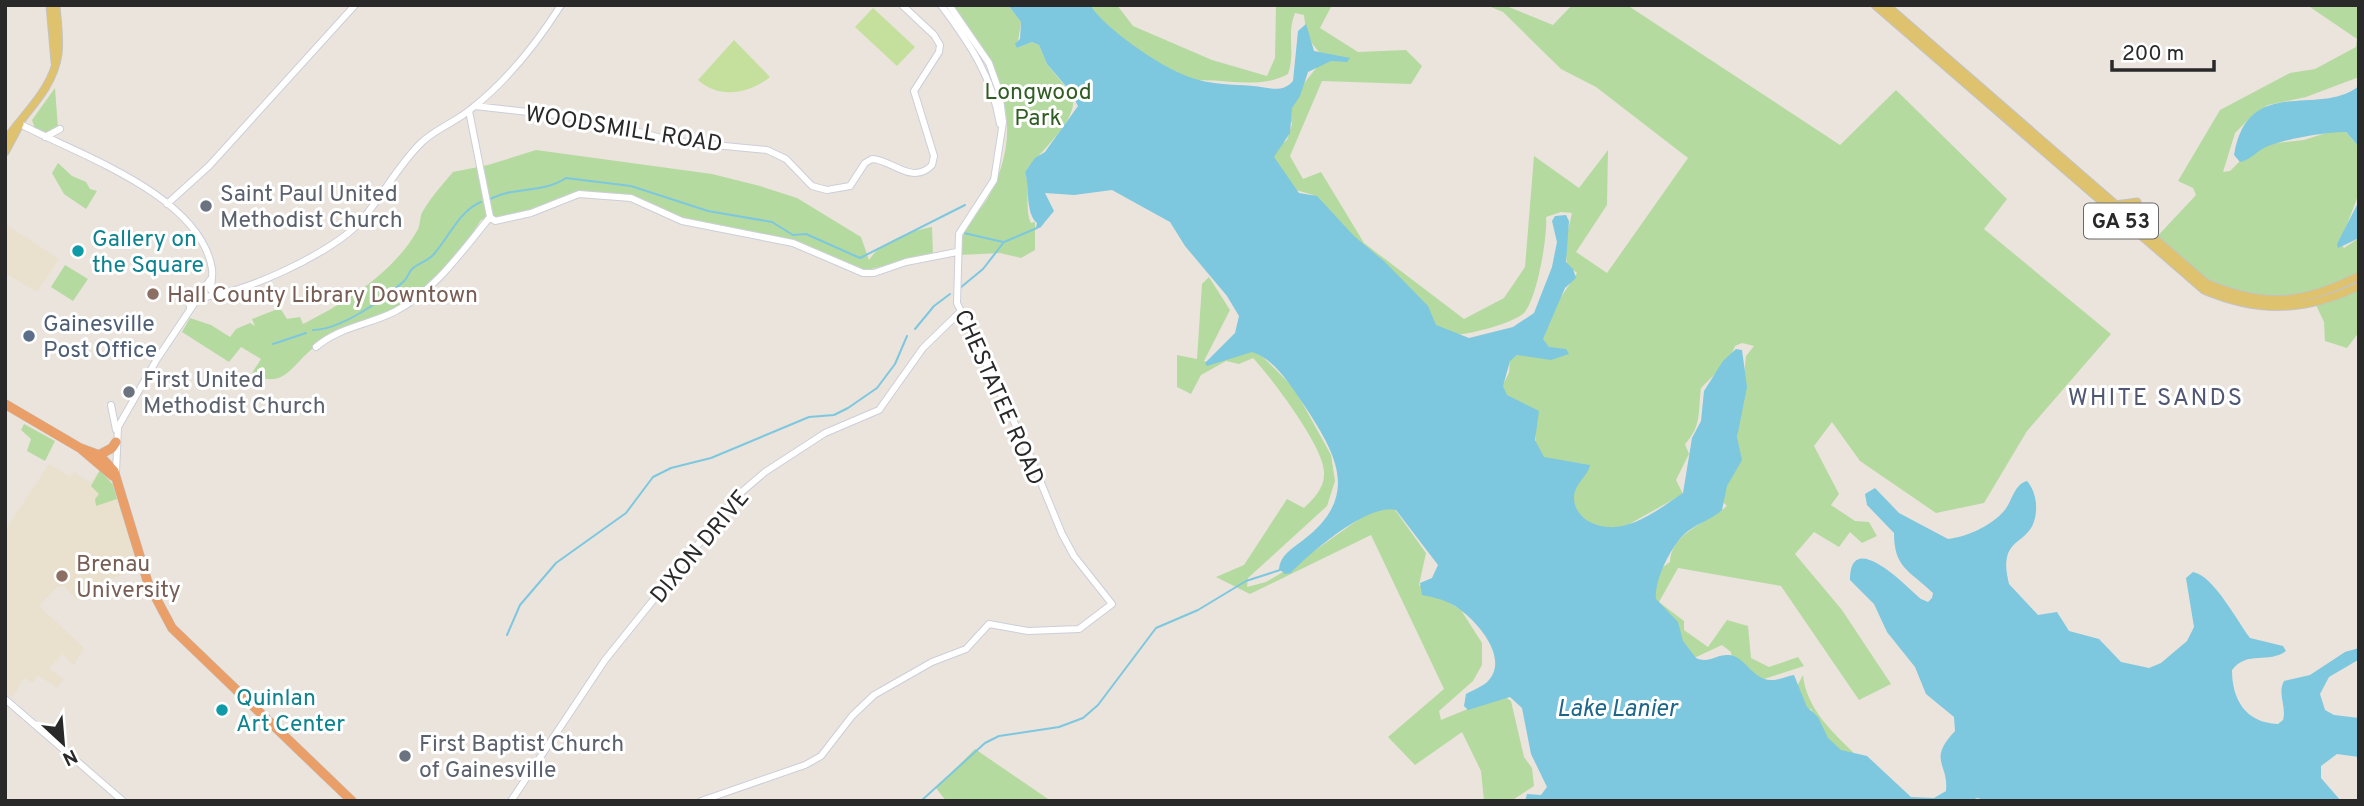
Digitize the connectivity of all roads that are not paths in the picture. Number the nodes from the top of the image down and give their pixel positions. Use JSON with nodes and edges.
{"nodes":[{"id":1,"x":50,"y":5,"type":"edge"},
{"id":2,"x":56,"y":5,"type":"edge"},
{"id":3,"x":355,"y":5,"type":"edge"},
{"id":4,"x":561,"y":5,"type":"edge"},
{"id":5,"x":902,"y":5,"type":"edge"},
{"id":6,"x":941,"y":5,"type":"edge"},
{"id":7,"x":949,"y":5,"type":"edge"},
{"id":8,"x":1875,"y":5,"type":"edge"},
{"id":9,"x":1886,"y":5,"type":"edge"},
{"id":10,"x":55,"y":62,"type":"junction"},
{"id":11,"x":472,"y":108,"type":"junction"},
{"id":12,"x":20,"y":124,"type":"junction"},
{"id":13,"x":60,"y":129,"type":"dead end"},
{"id":14,"x":45,"y":137,"type":"junction"},
{"id":15,"x":1003,"y":140,"type":"junction"},
{"id":16,"x":5,"y":141,"type":"edge"},
{"id":17,"x":5,"y":152,"type":"edge"},
{"id":18,"x":181,"y":192,"type":"junction"},
{"id":19,"x":157,"y":195,"type":"junction"},
{"id":20,"x":167,"y":204,"type":"junction"},
{"id":21,"x":2115,"y":205,"type":"junction"},
{"id":22,"x":492,"y":219,"type":"junction"},
{"id":23,"x":2150,"y":237,"type":"junction"},
{"id":24,"x":957,"y":252,"type":"junction"},
{"id":25,"x":212,"y":275,"type":"junction"},
{"id":26,"x":2359,"y":276,"type":"edge"},
{"id":27,"x":2359,"y":286,"type":"edge"},
{"id":28,"x":183,"y":293,"type":"dead end"},
{"id":29,"x":217,"y":296,"type":"junction"},
{"id":30,"x":199,"y":297,"type":"junction"},
{"id":31,"x":190,"y":308,"type":"junction"},
{"id":32,"x":961,"y":311,"type":"junction"},
{"id":33,"x":316,"y":346,"type":"dead end"},
{"id":34,"x":5,"y":404,"type":"edge"},
{"id":35,"x":111,"y":405,"type":"dead end"},
{"id":36,"x":117,"y":431,"type":"junction"},
{"id":37,"x":116,"y":442,"type":"junction"},
{"id":38,"x":99,"y":459,"type":"junction"},
{"id":39,"x":115,"y":477,"type":"junction"},
{"id":40,"x":5,"y":699,"type":"edge"},
{"id":41,"x":123,"y":801,"type":"edge"},
{"id":42,"x":352,"y":801,"type":"edge"},
{"id":43,"x":511,"y":801,"type":"edge"},
{"id":44,"x":701,"y":801,"type":"edge"}],
"edges":[{"from":1,"to":10,"type":"main road"},
{"from":2,"to":10,"type":"main road"},
{"from":3,"to":18,"type":"street"},
{"from":4,"to":11,"type":"street"},
{"from":5,"to":11,"type":"street","name":"WOODSMILL ROAD"},
{"from":6,"to":15,"type":"street"},
{"from":7,"to":15,"type":"street"},
{"from":8,"to":27,"type":"main road","number":"GA 53"},
{"from":9,"to":21,"type":"main road","number":"GA 53"},
{"from":10,"to":12,"type":"main road"},
{"from":11,"to":22,"type":"street"},
{"from":11,"to":29,"type":"street"},
{"from":12,"to":14,"type":"street"},
{"from":12,"to":16,"type":"main road"},
{"from":12,"to":17,"type":"main road"},
{"from":13,"to":14,"type":"street"},
{"from":14,"to":19,"type":"street"},
{"from":15,"to":24,"type":"street","name":"CHESTATEE ROAD"},
{"from":18,"to":19,"type":"street"},
{"from":18,"to":20,"type":"street"},
{"from":19,"to":20,"type":"street"},
{"from":20,"to":25,"type":"street"},
{"from":21,"to":23,"type":"main road","number":"GA 53"},
{"from":21,"to":23,"type":"main road"},
{"from":22,"to":24,"type":"street"},
{"from":22,"to":33,"type":"street"},
{"from":23,"to":26,"type":"main road","number":"GA 53"},
{"from":24,"to":32,"type":"street","name":"CHESTATEE ROAD"},
{"from":25,"to":29,"type":"street"},
{"from":25,"to":30,"type":"street"},
{"from":28,"to":31,"type":"street"},
{"from":29,"to":30,"type":"street"},
{"from":30,"to":31,"type":"street"},
{"from":31,"to":36,"type":"street"},
{"from":32,"to":43,"type":"street","name":"DIXON DRIVE"},
{"from":32,"to":44,"type":"street","name":"CHESTATEE ROAD"},
{"from":34,"to":38,"type":"highway"},
{"from":35,"to":36,"type":"street"},
{"from":36,"to":37,"type":"street"},
{"from":37,"to":38,"type":"highway"},
{"from":37,"to":39,"type":"street"},
{"from":38,"to":39,"type":"highway"},
{"from":39,"to":42,"type":"highway"},
{"from":40,"to":41,"type":"street"}]}
